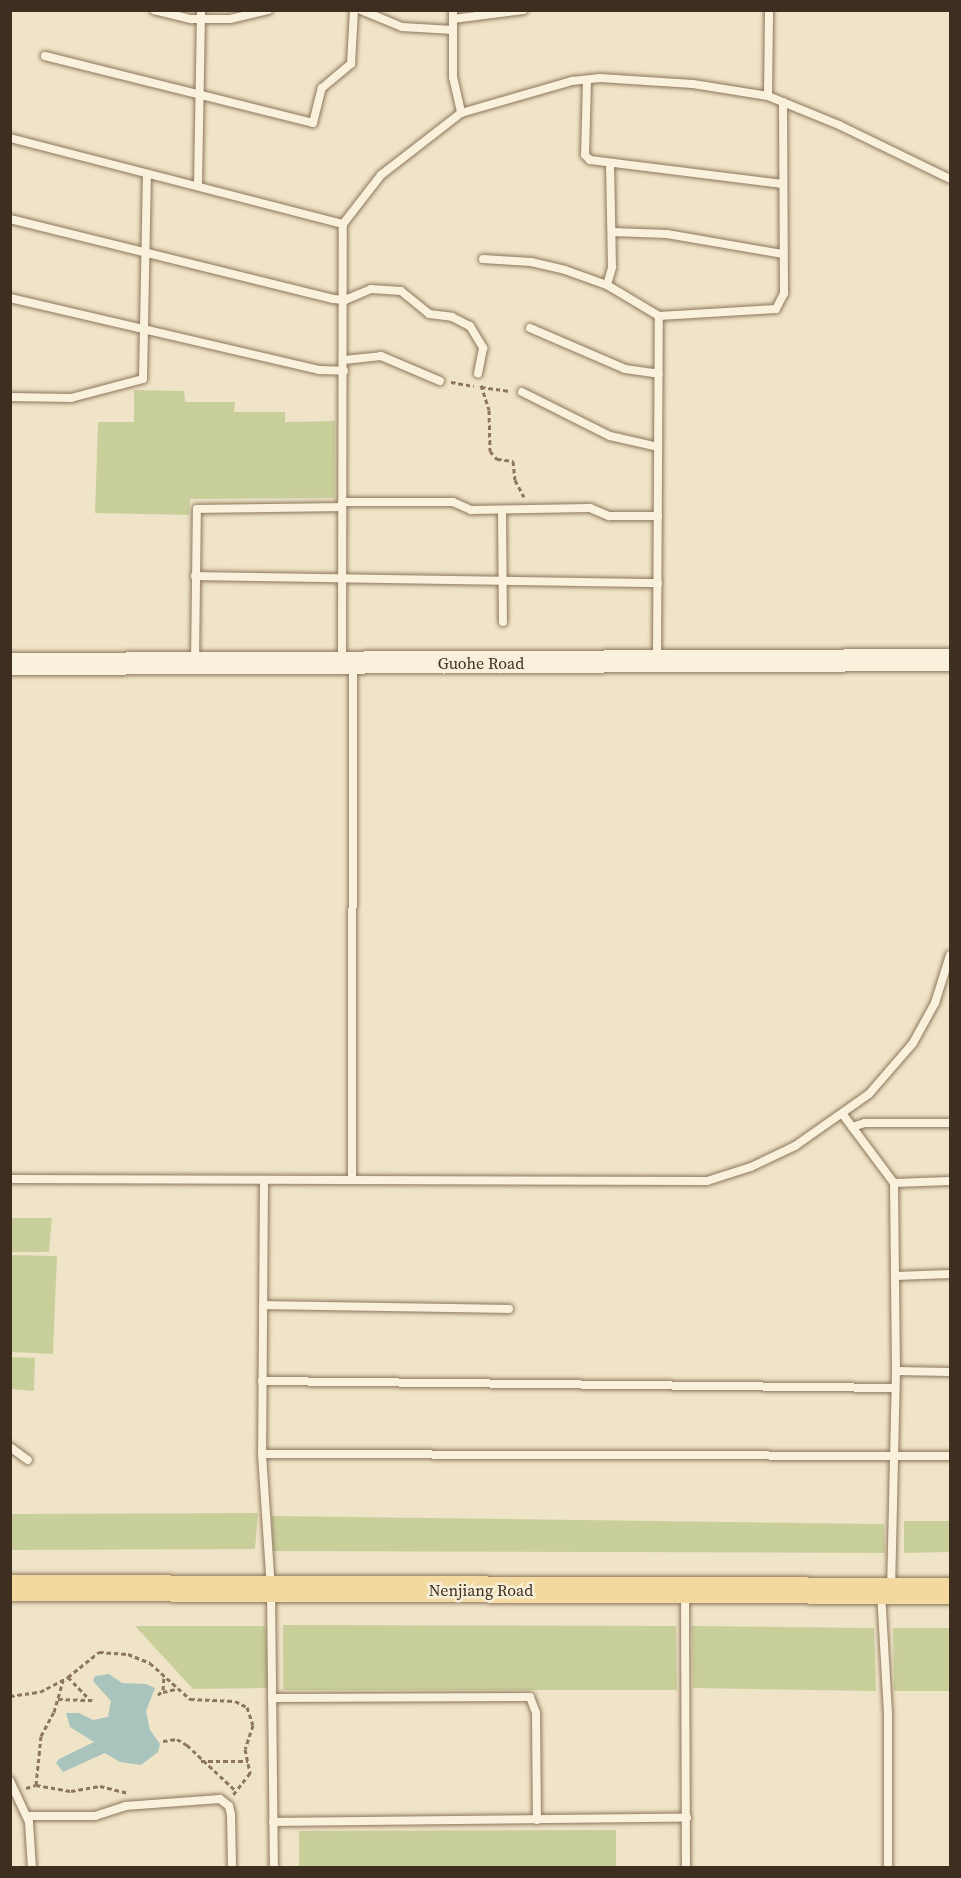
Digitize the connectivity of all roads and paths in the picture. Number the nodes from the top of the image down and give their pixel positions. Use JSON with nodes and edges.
{"nodes":[{"id":1,"x":154,"y":10,"type":"edge"},
{"id":2,"x":268,"y":10,"type":"edge"},
{"id":3,"x":354,"y":10,"type":"edge"},
{"id":4,"x":361,"y":10,"type":"edge"},
{"id":5,"x":523,"y":10,"type":"edge"},
{"id":6,"x":769,"y":10,"type":"edge"},
{"id":7,"x":201,"y":15,"type":"edge"},
{"id":8,"x":453,"y":15,"type":"edge"},
{"id":9,"x":453,"y":30,"type":"junction"},
{"id":10,"x":45,"y":56,"type":"dead end"},
{"id":11,"x":586,"y":80,"type":"junction"},
{"id":12,"x":200,"y":94,"type":"junction"},
{"id":13,"x":768,"y":96,"type":"junction"},
{"id":14,"x":783,"y":102,"type":"junction"},
{"id":15,"x":461,"y":113,"type":"junction"},
{"id":16,"x":10,"y":138,"type":"edge"},
{"id":17,"x":610,"y":163,"type":"junction"},
{"id":18,"x":147,"y":174,"type":"junction"},
{"id":19,"x":951,"y":179,"type":"edge"},
{"id":20,"x":783,"y":184,"type":"junction"},
{"id":21,"x":198,"y":185,"type":"junction"},
{"id":22,"x":10,"y":219,"type":"edge"},
{"id":23,"x":343,"y":224,"type":"junction"},
{"id":24,"x":612,"y":232,"type":"junction"},
{"id":25,"x":147,"y":251,"type":"junction"},
{"id":26,"x":783,"y":254,"type":"junction"},
{"id":27,"x":483,"y":259,"type":"dead end"},
{"id":28,"x":607,"y":285,"type":"junction"},
{"id":29,"x":10,"y":298,"type":"edge"},
{"id":30,"x":345,"y":300,"type":"junction"},
{"id":31,"x":659,"y":316,"type":"junction"},
{"id":32,"x":146,"y":328,"type":"junction"},
{"id":33,"x":530,"y":328,"type":"dead end"},
{"id":34,"x":344,"y":360,"type":"junction"},
{"id":35,"x":344,"y":371,"type":"junction"},
{"id":36,"x":478,"y":374,"type":"joint"},
{"id":37,"x":659,"y":374,"type":"junction"},
{"id":38,"x":441,"y":381,"type":"dead end"},
{"id":39,"x":522,"y":392,"type":"dead end"},
{"id":40,"x":10,"y":397,"type":"edge"},
{"id":41,"x":658,"y":447,"type":"junction"},
{"id":42,"x":342,"y":504,"type":"junction"},
{"id":43,"x":502,"y":510,"type":"junction"},
{"id":44,"x":531,"y":510,"type":"junction"},
{"id":45,"x":658,"y":516,"type":"junction"},
{"id":46,"x":195,"y":576,"type":"junction"},
{"id":47,"x":342,"y":577,"type":"junction"},
{"id":48,"x":502,"y":580,"type":"junction"},
{"id":49,"x":658,"y":583,"type":"junction"},
{"id":50,"x":503,"y":622,"type":"dead end"},
{"id":51,"x":951,"y":660,"type":"edge"},
{"id":52,"x":657,"y":662,"type":"junction"},
{"id":53,"x":10,"y":664,"type":"edge"},
{"id":54,"x":195,"y":664,"type":"junction"},
{"id":55,"x":347,"y":664,"type":"junction"},
{"id":56,"x":951,"y":956,"type":"edge"},
{"id":57,"x":844,"y":1116,"type":"junction"},
{"id":58,"x":951,"y":1123,"type":"edge"},
{"id":59,"x":852,"y":1127,"type":"junction"},
{"id":60,"x":10,"y":1179,"type":"edge"},
{"id":61,"x":352,"y":1179,"type":"junction"},
{"id":62,"x":264,"y":1180,"type":"junction"},
{"id":63,"x":951,"y":1181,"type":"edge"},
{"id":64,"x":894,"y":1183,"type":"junction"},
{"id":65,"x":951,"y":1274,"type":"edge"},
{"id":66,"x":896,"y":1276,"type":"junction"},
{"id":67,"x":263,"y":1305,"type":"junction"},
{"id":68,"x":509,"y":1309,"type":"dead end"},
{"id":69,"x":896,"y":1371,"type":"junction"},
{"id":70,"x":951,"y":1372,"type":"edge"},
{"id":71,"x":262,"y":1381,"type":"junction"},
{"id":72,"x":895,"y":1388,"type":"junction"},
{"id":73,"x":10,"y":1447,"type":"edge"},
{"id":74,"x":262,"y":1454,"type":"junction"},
{"id":75,"x":893,"y":1456,"type":"junction"},
{"id":76,"x":951,"y":1456,"type":"edge"},
{"id":77,"x":28,"y":1460,"type":"dead end"},
{"id":78,"x":10,"y":1588,"type":"edge"},
{"id":79,"x":271,"y":1590,"type":"junction"},
{"id":80,"x":685,"y":1590,"type":"junction"},
{"id":81,"x":951,"y":1591,"type":"edge"},
{"id":82,"x":886,"y":1592,"type":"junction"},
{"id":83,"x":164,"y":1675,"type":"junction"},
{"id":84,"x":68,"y":1677,"type":"junction"},
{"id":85,"x":63,"y":1680,"type":"junction"},
{"id":86,"x":176,"y":1689,"type":"junction"},
{"id":87,"x":10,"y":1696,"type":"edge"},
{"id":88,"x":272,"y":1698,"type":"junction"},
{"id":89,"x":58,"y":1699,"type":"junction"},
{"id":90,"x":89,"y":1699,"type":"junction"},
{"id":91,"x":95,"y":1700,"type":"dead end"},
{"id":92,"x":163,"y":1741,"type":"dead end"},
{"id":93,"x":200,"y":1761,"type":"junction"},
{"id":94,"x":248,"y":1761,"type":"junction"},
{"id":95,"x":10,"y":1781,"type":"edge"},
{"id":96,"x":36,"y":1785,"type":"junction"},
{"id":97,"x":235,"y":1790,"type":"junction"},
{"id":98,"x":16,"y":1791,"type":"junction"},
{"id":99,"x":154,"y":1805,"type":"junction"},
{"id":100,"x":230,"y":1806,"type":"junction"},
{"id":101,"x":27,"y":1816,"type":"junction"},
{"id":102,"x":687,"y":1818,"type":"junction"},
{"id":103,"x":537,"y":1820,"type":"junction"},
{"id":104,"x":273,"y":1822,"type":"junction"},
{"id":105,"x":32,"y":1868,"type":"edge"},
{"id":106,"x":232,"y":1868,"type":"edge"},
{"id":107,"x":274,"y":1868,"type":"edge"},
{"id":108,"x":686,"y":1868,"type":"edge"},
{"id":109,"x":888,"y":1868,"type":"edge"}],
"edges":[{"from":1,"to":7,"type":"lane"},
{"from":2,"to":7,"type":"lane"},
{"from":3,"to":12,"type":"lane"},
{"from":4,"to":9,"type":"lane"},
{"from":5,"to":8,"type":"lane"},
{"from":6,"to":13,"type":"lane"},
{"from":7,"to":12,"type":"lane"},
{"from":8,"to":9,"type":"lane"},
{"from":9,"to":15,"type":"lane"},
{"from":10,"to":12,"type":"lane"},
{"from":11,"to":13,"type":"lane"},
{"from":11,"to":15,"type":"lane"},
{"from":11,"to":17,"type":"lane"},
{"from":12,"to":21,"type":"lane"},
{"from":13,"to":14,"type":"lane"},
{"from":14,"to":19,"type":"lane"},
{"from":14,"to":20,"type":"lane"},
{"from":15,"to":23,"type":"lane"},
{"from":16,"to":18,"type":"lane"},
{"from":17,"to":20,"type":"lane"},
{"from":17,"to":24,"type":"lane"},
{"from":18,"to":21,"type":"lane"},
{"from":18,"to":25,"type":"lane"},
{"from":20,"to":26,"type":"lane"},
{"from":21,"to":23,"type":"lane"},
{"from":22,"to":25,"type":"lane"},
{"from":23,"to":30,"type":"lane"},
{"from":24,"to":26,"type":"lane"},
{"from":24,"to":28,"type":"lane"},
{"from":25,"to":30,"type":"lane"},
{"from":25,"to":32,"type":"lane"},
{"from":26,"to":31,"type":"lane"},
{"from":27,"to":28,"type":"lane"},
{"from":28,"to":31,"type":"lane"},
{"from":29,"to":32,"type":"lane"},
{"from":30,"to":34,"type":"lane"},
{"from":30,"to":36,"type":"lane"},
{"from":31,"to":37,"type":"lane"},
{"from":32,"to":35,"type":"lane"},
{"from":32,"to":40,"type":"lane"},
{"from":33,"to":37,"type":"lane"},
{"from":34,"to":35,"type":"lane"},
{"from":34,"to":38,"type":"lane"},
{"from":35,"to":42,"type":"lane"},
{"from":36,"to":44,"type":"path"},
{"from":37,"to":41,"type":"lane"},
{"from":39,"to":41,"type":"lane"},
{"from":41,"to":45,"type":"lane"},
{"from":42,"to":43,"type":"lane"},
{"from":42,"to":46,"type":"lane"},
{"from":42,"to":47,"type":"lane"},
{"from":43,"to":44,"type":"lane"},
{"from":43,"to":48,"type":"lane"},
{"from":44,"to":45,"type":"lane"},
{"from":45,"to":49,"type":"lane"},
{"from":46,"to":47,"type":"lane"},
{"from":46,"to":54,"type":"lane"},
{"from":47,"to":48,"type":"lane"},
{"from":47,"to":55,"type":"lane"},
{"from":48,"to":49,"type":"lane"},
{"from":48,"to":50,"type":"lane"},
{"from":49,"to":52,"type":"lane"},
{"from":51,"to":52,"type":"street","name":"Guohe Road"},
{"from":52,"to":55,"type":"street","name":"Guohe Road"},
{"from":53,"to":54,"type":"street","name":"Guohe Road"},
{"from":54,"to":55,"type":"street","name":"Guohe Road"},
{"from":55,"to":61,"type":"lane"},
{"from":56,"to":57,"type":"lane"},
{"from":57,"to":59,"type":"lane"},
{"from":57,"to":61,"type":"lane"},
{"from":58,"to":59,"type":"lane"},
{"from":59,"to":64,"type":"lane"},
{"from":60,"to":62,"type":"lane"},
{"from":61,"to":62,"type":"lane"},
{"from":62,"to":67,"type":"lane"},
{"from":63,"to":64,"type":"lane"},
{"from":64,"to":66,"type":"lane"},
{"from":65,"to":66,"type":"lane"},
{"from":66,"to":69,"type":"lane"},
{"from":67,"to":68,"type":"lane"},
{"from":67,"to":71,"type":"lane"},
{"from":69,"to":70,"type":"lane"},
{"from":69,"to":72,"type":"lane"},
{"from":71,"to":72,"type":"lane"},
{"from":71,"to":74,"type":"lane"},
{"from":72,"to":75,"type":"lane"},
{"from":73,"to":77,"type":"lane"},
{"from":74,"to":75,"type":"lane"},
{"from":74,"to":79,"type":"lane"},
{"from":75,"to":76,"type":"lane"},
{"from":75,"to":82,"type":"lane"},
{"from":78,"to":79,"type":"main road","name":"Nenjiang Road"},
{"from":79,"to":80,"type":"main road","name":"Nenjiang Road"},
{"from":79,"to":88,"type":"lane"},
{"from":80,"to":82,"type":"main road","name":"Nenjiang Road"},
{"from":80,"to":102,"type":"lane"},
{"from":81,"to":82,"type":"main road","name":"Nenjiang Road"},
{"from":82,"to":109,"type":"lane"},
{"from":83,"to":84,"type":"path"},
{"from":83,"to":86,"type":"path"},
{"from":83,"to":86,"type":"path"},
{"from":84,"to":85,"type":"path"},
{"from":84,"to":90,"type":"path"},
{"from":85,"to":87,"type":"path"},
{"from":85,"to":89,"type":"path"},
{"from":86,"to":94,"type":"path"},
{"from":88,"to":103,"type":"lane"},
{"from":88,"to":104,"type":"lane"},
{"from":89,"to":90,"type":"path"},
{"from":89,"to":96,"type":"path"},
{"from":90,"to":91,"type":"path"},
{"from":92,"to":93,"type":"path"},
{"from":93,"to":94,"type":"path"},
{"from":93,"to":97,"type":"path"},
{"from":94,"to":97,"type":"path"},
{"from":95,"to":98,"type":"lane"},
{"from":96,"to":98,"type":"path"},
{"from":96,"to":99,"type":"path"},
{"from":97,"to":100,"type":"path"},
{"from":98,"to":101,"type":"lane"},
{"from":99,"to":100,"type":"lane"},
{"from":99,"to":101,"type":"lane"},
{"from":100,"to":106,"type":"lane"},
{"from":101,"to":105,"type":"lane"},
{"from":102,"to":103,"type":"lane"},
{"from":102,"to":108,"type":"lane"},
{"from":103,"to":104,"type":"lane"},
{"from":104,"to":107,"type":"lane"}]}
